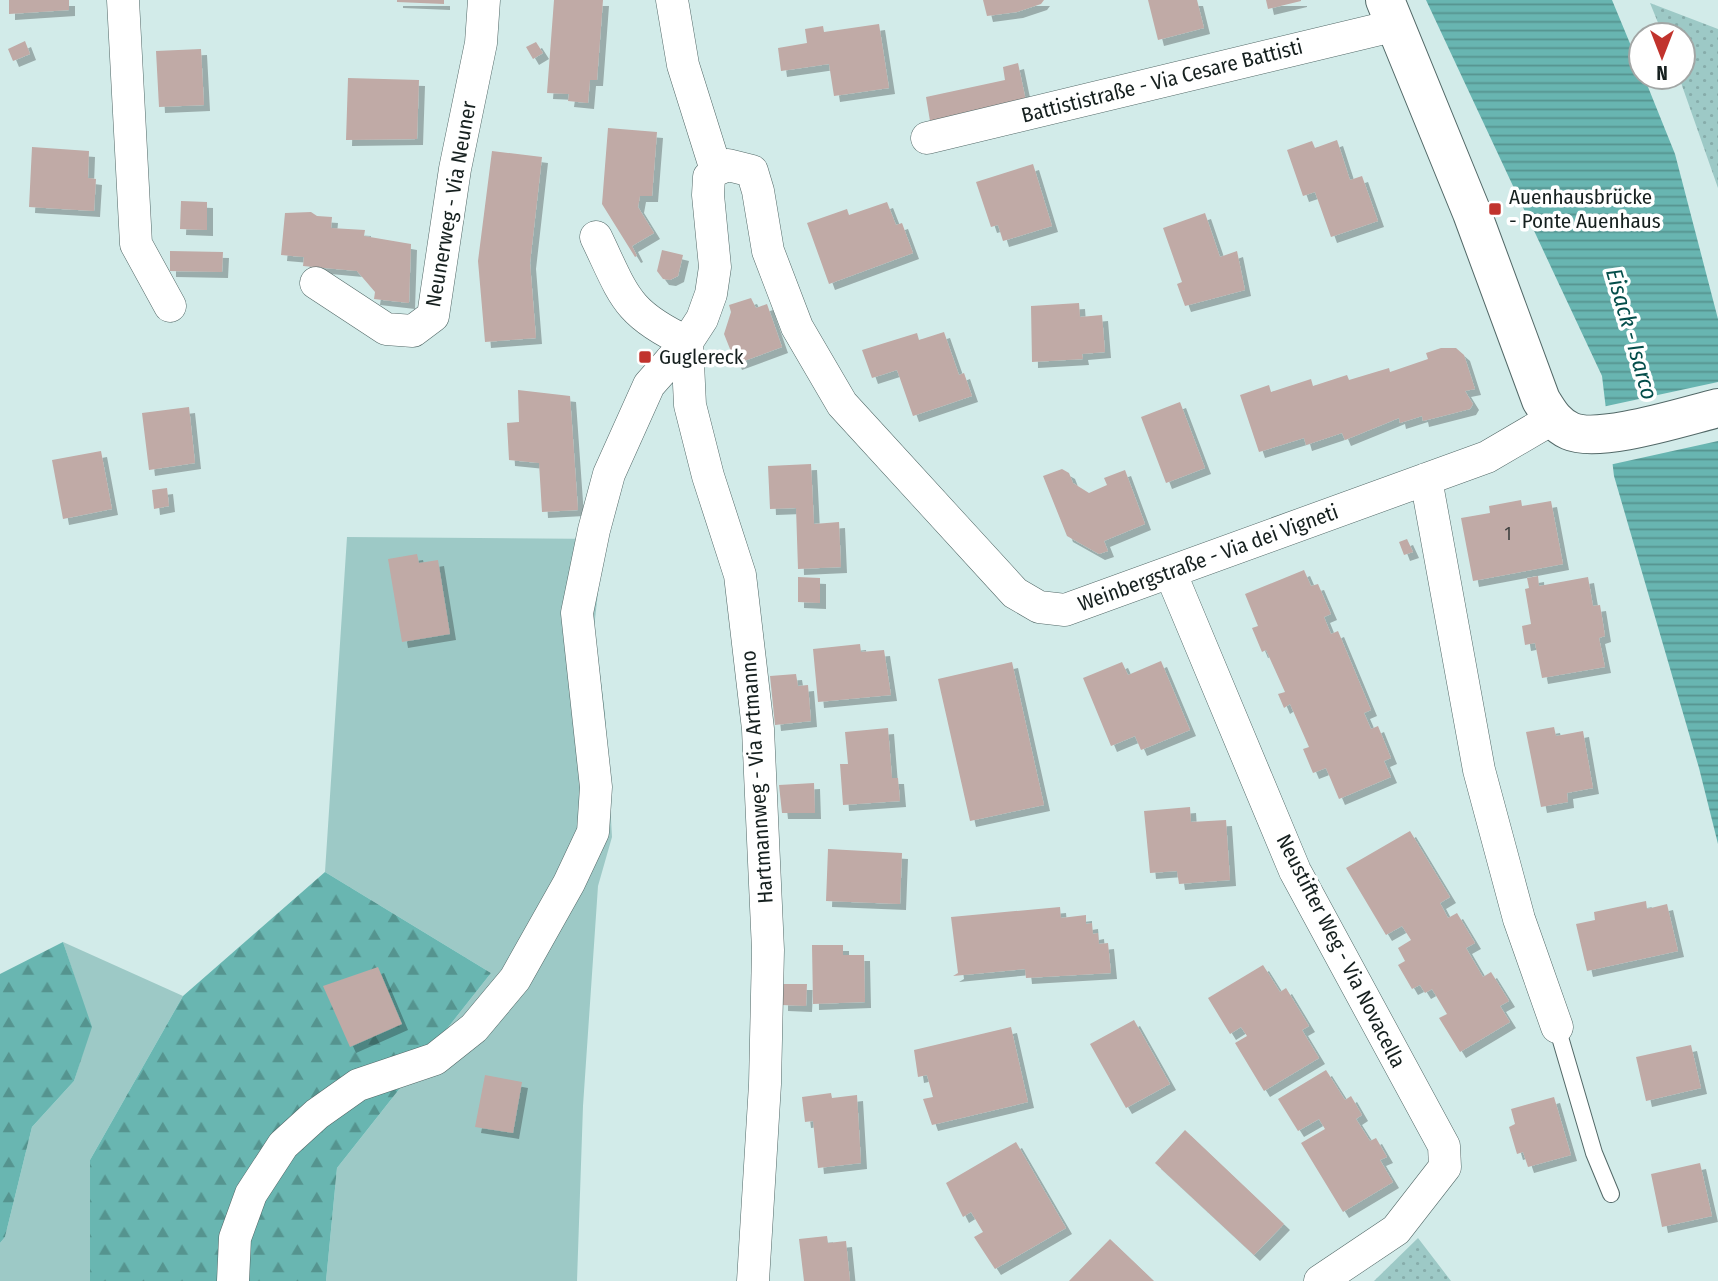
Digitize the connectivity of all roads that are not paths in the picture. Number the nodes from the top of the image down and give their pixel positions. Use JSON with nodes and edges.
{"nodes":[{"id":1,"x":123,"y":0,"type":"edge"},
{"id":2,"x":484,"y":0,"type":"edge"},
{"id":3,"x":672,"y":0,"type":"edge"},
{"id":4,"x":1391,"y":12,"type":"edge"},
{"id":5,"x":927,"y":138,"type":"dead end"},
{"id":6,"x":716,"y":170,"type":"junction"},
{"id":7,"x":596,"y":237,"type":"dead end"},
{"id":8,"x":316,"y":283,"type":"dead end"},
{"id":9,"x":170,"y":306,"type":"dead end"},
{"id":10,"x":687,"y":342,"type":"junction"},
{"id":11,"x":1718,"y":408,"type":"edge"},
{"id":12,"x":1552,"y":419,"type":"junction"},
{"id":13,"x":1426,"y":479,"type":"junction"},
{"id":14,"x":1171,"y":574,"type":"junction"},
{"id":15,"x":1557,"y":1027,"type":"joint"},
{"id":16,"x":1611,"y":1194,"type":"dead end"},
{"id":17,"x":233,"y":1281,"type":"edge"},
{"id":18,"x":753,"y":1281,"type":"edge"},
{"id":19,"x":1320,"y":1281,"type":"edge"}],
"edges":[{"from":1,"to":9,"type":"street"},
{"from":2,"to":8,"type":"street","name":"Neunerweg - Via Neuner"},
{"from":3,"to":6,"type":"street"},
{"from":4,"to":5,"type":"street","name":"Battististraße - Via Cesare Battisti"},
{"from":4,"to":12,"type":"street","name":"Battististraße - Via Cesare Battisti"},
{"from":6,"to":10,"type":"street"},
{"from":6,"to":14,"type":"street","name":"Weinbergstraße - Via dei Vigneti"},
{"from":7,"to":10,"type":"street"},
{"from":10,"to":17,"type":"street"},
{"from":10,"to":18,"type":"street","name":"Hartmannweg - Via Artmanno"},
{"from":11,"to":12,"type":"street"},
{"from":12,"to":13,"type":"street","name":"Weinbergstraße - Via dei Vigneti"},
{"from":13,"to":14,"type":"street","name":"Weinbergstraße - Via dei Vigneti"},
{"from":13,"to":15,"type":"street"},
{"from":14,"to":19,"type":"street","name":"Neustifter Weg - Via Novacella"},
{"from":15,"to":16,"type":"lane"}]}
